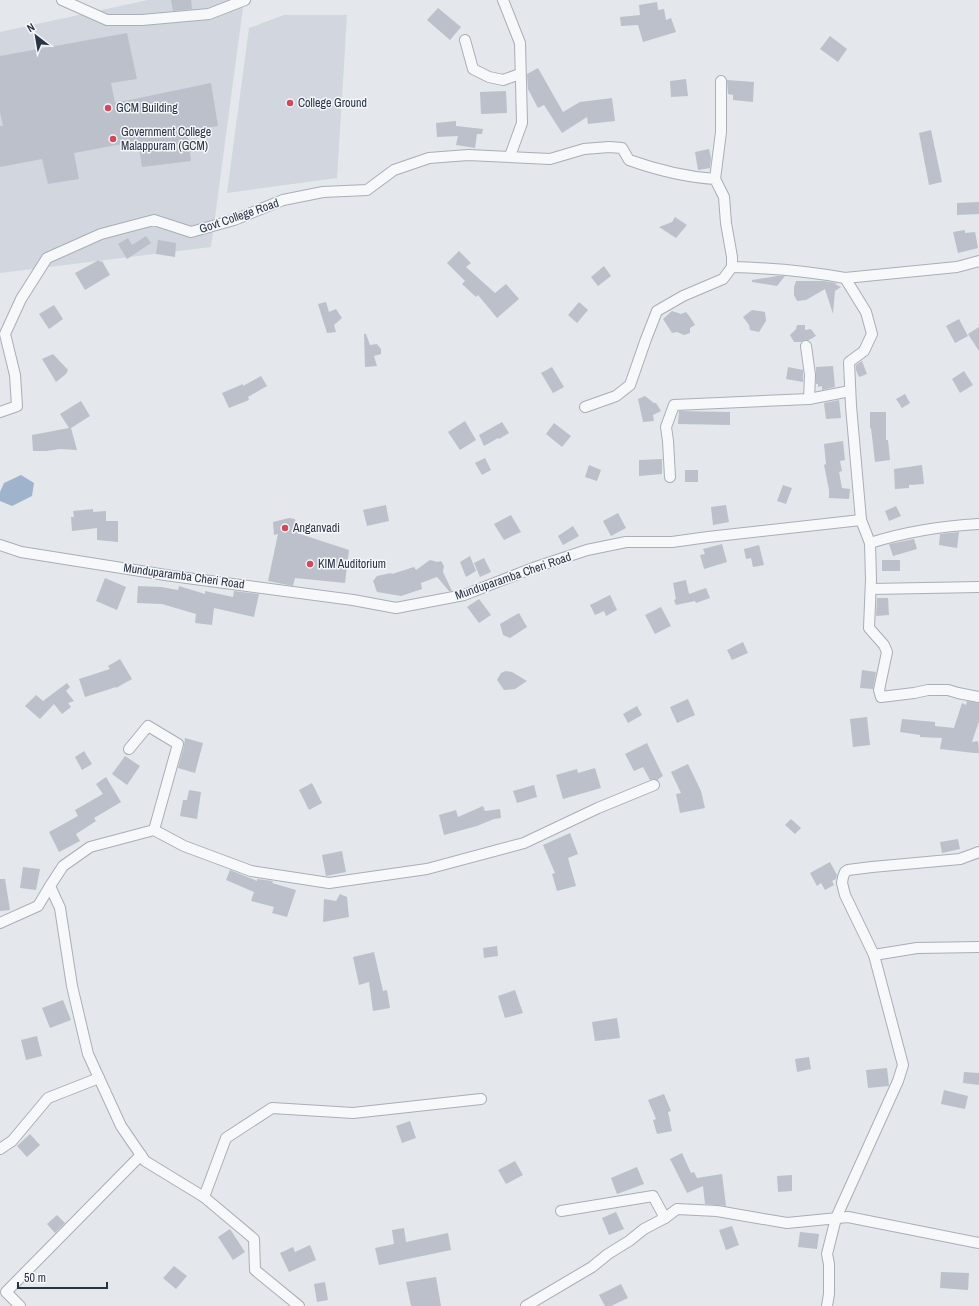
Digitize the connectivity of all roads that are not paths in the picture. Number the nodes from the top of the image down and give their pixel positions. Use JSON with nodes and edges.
{"nodes":[{"id":1,"x":62,"y":0,"type":"edge"},
{"id":2,"x":245,"y":0,"type":"edge"},
{"id":3,"x":503,"y":0,"type":"edge"},
{"id":4,"x":465,"y":40,"type":"dead end"},
{"id":5,"x":520,"y":74,"type":"junction"},
{"id":6,"x":720,"y":81,"type":"dead end"},
{"id":7,"x":510,"y":156,"type":"junction"},
{"id":8,"x":715,"y":179,"type":"junction"},
{"id":9,"x":979,"y":261,"type":"edge"},
{"id":10,"x":732,"y":267,"type":"junction"},
{"id":11,"x":845,"y":278,"type":"junction"},
{"id":12,"x":806,"y":346,"type":"dead end"},
{"id":13,"x":850,"y":391,"type":"junction"},
{"id":14,"x":809,"y":398,"type":"junction"},
{"id":15,"x":584,"y":407,"type":"dead end"},
{"id":16,"x":0,"y":412,"type":"edge"},
{"id":17,"x":670,"y":477,"type":"dead end"},
{"id":18,"x":861,"y":520,"type":"junction"},
{"id":19,"x":979,"y":524,"type":"edge"},
{"id":20,"x":870,"y":543,"type":"junction"},
{"id":21,"x":0,"y":545,"type":"edge"},
{"id":22,"x":979,"y":587,"type":"edge"},
{"id":23,"x":871,"y":589,"type":"junction"},
{"id":24,"x":979,"y":697,"type":"edge"},
{"id":25,"x":130,"y":749,"type":"dead end"},
{"id":26,"x":654,"y":785,"type":"dead end"},
{"id":27,"x":154,"y":830,"type":"junction"},
{"id":28,"x":979,"y":852,"type":"edge"},
{"id":29,"x":50,"y":886,"type":"junction"},
{"id":30,"x":0,"y":923,"type":"edge"},
{"id":31,"x":979,"y":947,"type":"edge"},
{"id":32,"x":874,"y":954,"type":"junction"},
{"id":33,"x":99,"y":1078,"type":"junction"},
{"id":34,"x":481,"y":1099,"type":"dead end"},
{"id":35,"x":0,"y":1149,"type":"edge"},
{"id":36,"x":143,"y":1158,"type":"junction"},
{"id":37,"x":204,"y":1197,"type":"junction"},
{"id":38,"x":561,"y":1211,"type":"dead end"},
{"id":39,"x":665,"y":1218,"type":"junction"},
{"id":40,"x":836,"y":1218,"type":"junction"},
{"id":41,"x":979,"y":1243,"type":"edge"},
{"id":42,"x":20,"y":1306,"type":"edge"},
{"id":43,"x":299,"y":1306,"type":"edge"},
{"id":44,"x":526,"y":1306,"type":"edge"},
{"id":45,"x":827,"y":1306,"type":"edge"}],
"edges":[{"from":1,"to":2,"type":"street"},
{"from":3,"to":5,"type":"street"},
{"from":4,"to":5,"type":"street"},
{"from":5,"to":7,"type":"street"},
{"from":6,"to":8,"type":"street"},
{"from":7,"to":8,"type":"street"},
{"from":7,"to":16,"type":"street","name":"Govt College Road"},
{"from":8,"to":10,"type":"street"},
{"from":9,"to":11,"type":"street"},
{"from":10,"to":11,"type":"street"},
{"from":10,"to":15,"type":"street"},
{"from":11,"to":13,"type":"street"},
{"from":12,"to":14,"type":"street"},
{"from":13,"to":14,"type":"street"},
{"from":13,"to":18,"type":"street"},
{"from":14,"to":17,"type":"street"},
{"from":18,"to":20,"type":"street"},
{"from":18,"to":21,"type":"street","name":"Munduparamba Cheri Road"},
{"from":19,"to":20,"type":"street"},
{"from":20,"to":23,"type":"street"},
{"from":22,"to":23,"type":"street"},
{"from":23,"to":24,"type":"street"},
{"from":25,"to":27,"type":"street"},
{"from":26,"to":27,"type":"street"},
{"from":27,"to":29,"type":"street"},
{"from":28,"to":32,"type":"street"},
{"from":29,"to":30,"type":"street"},
{"from":29,"to":33,"type":"street"},
{"from":31,"to":32,"type":"street"},
{"from":32,"to":40,"type":"street"},
{"from":33,"to":35,"type":"street"},
{"from":33,"to":36,"type":"street"},
{"from":34,"to":37,"type":"street"},
{"from":36,"to":37,"type":"street"},
{"from":36,"to":42,"type":"street"},
{"from":37,"to":43,"type":"street"},
{"from":38,"to":39,"type":"street"},
{"from":39,"to":40,"type":"street"},
{"from":39,"to":44,"type":"street"},
{"from":40,"to":41,"type":"street"},
{"from":40,"to":45,"type":"street"}]}
